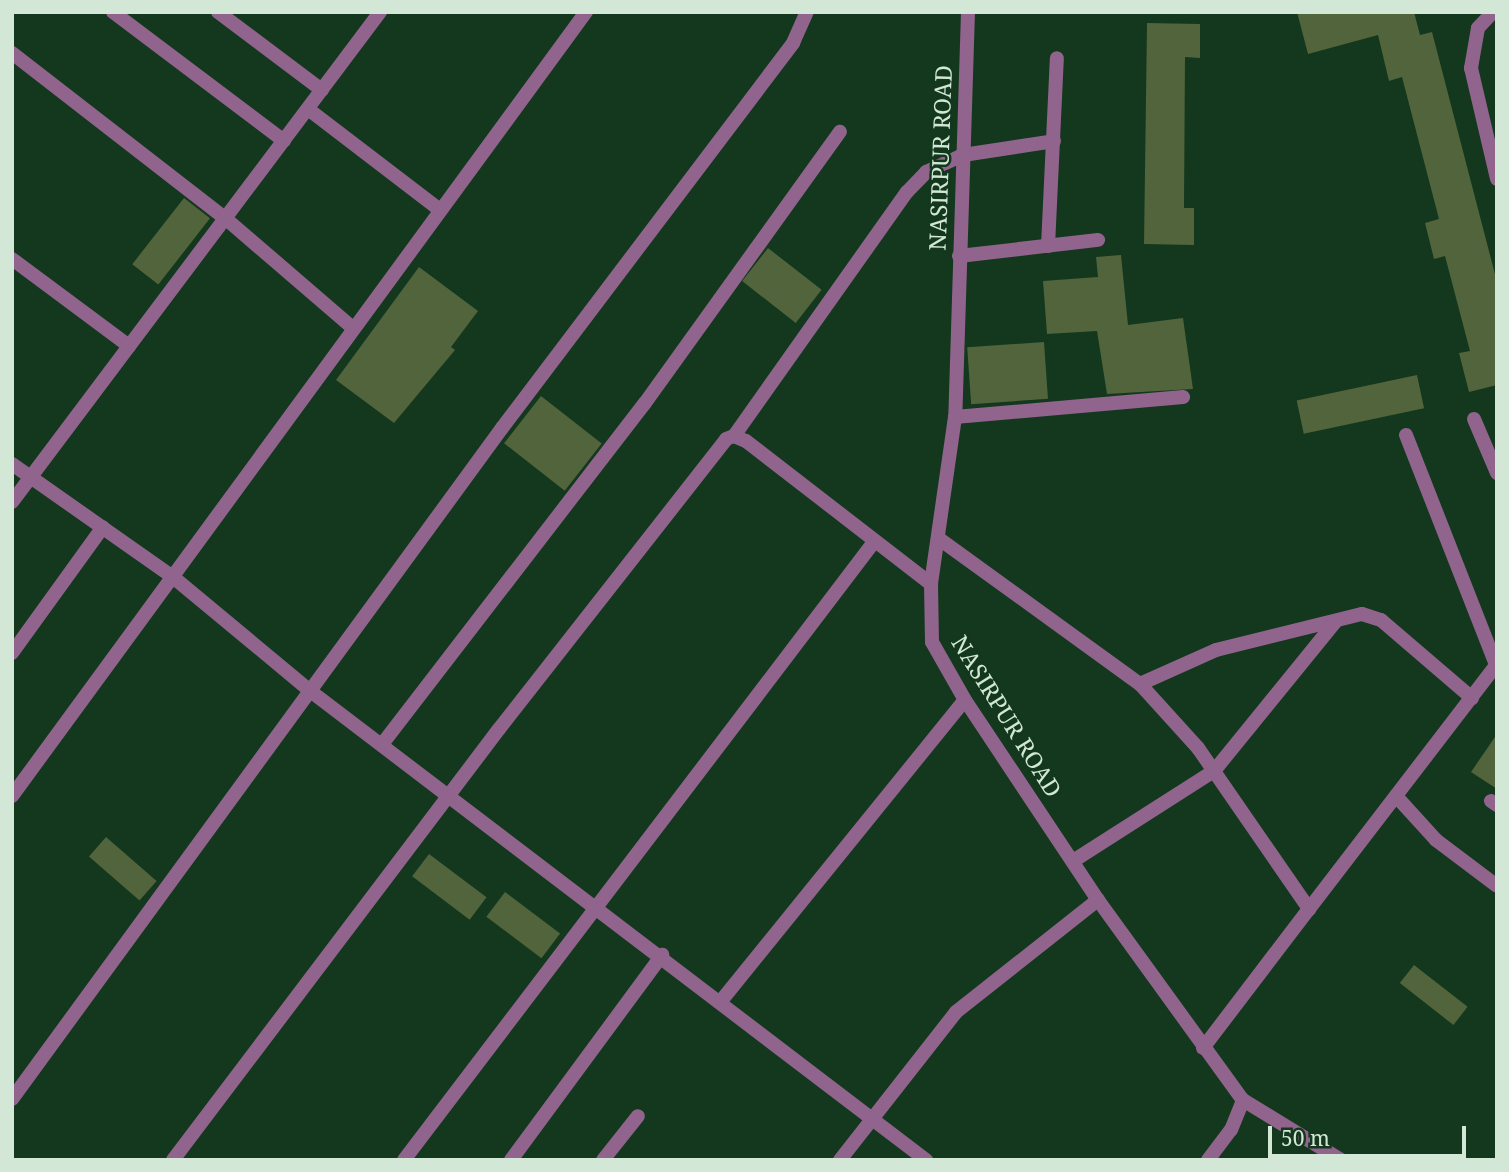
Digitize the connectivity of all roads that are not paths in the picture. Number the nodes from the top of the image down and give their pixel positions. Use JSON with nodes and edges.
{"nodes":[{"id":1,"x":113,"y":12,"type":"edge"},
{"id":2,"x":218,"y":12,"type":"edge"},
{"id":3,"x":380,"y":12,"type":"edge"},
{"id":4,"x":586,"y":12,"type":"edge"},
{"id":5,"x":807,"y":12,"type":"edge"},
{"id":6,"x":968,"y":12,"type":"edge"},
{"id":7,"x":1473,"y":12,"type":"edge"},
{"id":8,"x":1493,"y":12,"type":"edge"},
{"id":9,"x":1478,"y":29,"type":"junction"},
{"id":10,"x":12,"y":53,"type":"edge"},
{"id":11,"x":1057,"y":58,"type":"dead end"},
{"id":12,"x":322,"y":90,"type":"junction"},
{"id":13,"x":308,"y":109,"type":"junction"},
{"id":14,"x":840,"y":132,"type":"dead end"},
{"id":15,"x":284,"y":141,"type":"junction"},
{"id":16,"x":1054,"y":141,"type":"junction"},
{"id":17,"x":963,"y":155,"type":"junction"},
{"id":18,"x":1497,"y":179,"type":"edge"},
{"id":19,"x":440,"y":210,"type":"junction"},
{"id":20,"x":225,"y":218,"type":"junction"},
{"id":21,"x":1098,"y":240,"type":"dead end"},
{"id":22,"x":1048,"y":246,"type":"junction"},
{"id":23,"x":959,"y":256,"type":"junction"},
{"id":24,"x":12,"y":260,"type":"edge"},
{"id":25,"x":353,"y":328,"type":"junction"},
{"id":26,"x":129,"y":346,"type":"junction"},
{"id":27,"x":1183,"y":397,"type":"dead end"},
{"id":28,"x":955,"y":417,"type":"junction"},
{"id":29,"x":1474,"y":419,"type":"dead end"},
{"id":30,"x":1406,"y":435,"type":"dead end"},
{"id":31,"x":734,"y":436,"type":"junction"},
{"id":32,"x":12,"y":464,"type":"edge"},
{"id":33,"x":1497,"y":473,"type":"edge"},
{"id":34,"x":31,"y":478,"type":"junction"},
{"id":35,"x":12,"y":502,"type":"edge"},
{"id":36,"x":103,"y":527,"type":"junction"},
{"id":37,"x":938,"y":538,"type":"junction"},
{"id":38,"x":874,"y":542,"type":"junction"},
{"id":39,"x":173,"y":577,"type":"junction"},
{"id":40,"x":931,"y":584,"type":"junction"},
{"id":41,"x":1336,"y":621,"type":"junction"},
{"id":42,"x":12,"y":653,"type":"edge"},
{"id":43,"x":1496,"y":667,"type":"edge"},
{"id":44,"x":1140,"y":684,"type":"junction"},
{"id":45,"x":309,"y":690,"type":"junction"},
{"id":46,"x":1472,"y":698,"type":"junction"},
{"id":47,"x":965,"y":700,"type":"junction"},
{"id":48,"x":383,"y":743,"type":"junction"},
{"id":49,"x":1214,"y":771,"type":"junction"},
{"id":50,"x":449,"y":794,"type":"junction"},
{"id":51,"x":12,"y":796,"type":"edge"},
{"id":52,"x":1396,"y":796,"type":"junction"},
{"id":53,"x":1073,"y":861,"type":"junction"},
{"id":54,"x":1497,"y":886,"type":"edge"},
{"id":55,"x":1098,"y":900,"type":"junction"},
{"id":56,"x":594,"y":905,"type":"junction"},
{"id":57,"x":1309,"y":908,"type":"junction"},
{"id":58,"x":662,"y":955,"type":"junction"},
{"id":59,"x":720,"y":1000,"type":"junction"},
{"id":60,"x":1203,"y":1048,"type":"junction"},
{"id":61,"x":12,"y":1099,"type":"edge"},
{"id":62,"x":1243,"y":1100,"type":"junction"},
{"id":63,"x":638,"y":1116,"type":"dead end"},
{"id":64,"x":872,"y":1117,"type":"junction"},
{"id":65,"x":173,"y":1160,"type":"edge"},
{"id":66,"x":404,"y":1160,"type":"edge"},
{"id":67,"x":511,"y":1160,"type":"edge"},
{"id":68,"x":603,"y":1160,"type":"edge"},
{"id":69,"x":841,"y":1160,"type":"edge"},
{"id":70,"x":926,"y":1160,"type":"edge"},
{"id":71,"x":1208,"y":1160,"type":"edge"},
{"id":72,"x":1341,"y":1160,"type":"edge"}],
"edges":[{"from":1,"to":15,"type":"street"},
{"from":2,"to":12,"type":"street"},
{"from":3,"to":12,"type":"street"},
{"from":4,"to":19,"type":"street"},
{"from":5,"to":45,"type":"street"},
{"from":6,"to":17,"type":"street","name":"NASIRPUR ROAD"},
{"from":7,"to":9,"type":"street"},
{"from":8,"to":9,"type":"street"},
{"from":9,"to":18,"type":"street"},
{"from":10,"to":20,"type":"street"},
{"from":11,"to":16,"type":"street"},
{"from":12,"to":13,"type":"street"},
{"from":13,"to":15,"type":"street"},
{"from":13,"to":19,"type":"street"},
{"from":14,"to":48,"type":"street"},
{"from":15,"to":20,"type":"street"},
{"from":16,"to":17,"type":"street"},
{"from":16,"to":22,"type":"street"},
{"from":17,"to":23,"type":"street","name":"NASIRPUR ROAD"},
{"from":17,"to":31,"type":"street"},
{"from":19,"to":25,"type":"street"},
{"from":20,"to":25,"type":"street"},
{"from":20,"to":26,"type":"street"},
{"from":21,"to":22,"type":"street"},
{"from":22,"to":23,"type":"street"},
{"from":23,"to":28,"type":"street","name":"NASIRPUR ROAD"},
{"from":24,"to":26,"type":"street"},
{"from":25,"to":39,"type":"street"},
{"from":26,"to":34,"type":"street"},
{"from":27,"to":28,"type":"street"},
{"from":28,"to":37,"type":"street","name":"NASIRPUR ROAD"},
{"from":29,"to":33,"type":"street"},
{"from":30,"to":43,"type":"street"},
{"from":31,"to":38,"type":"street"},
{"from":31,"to":50,"type":"street"},
{"from":32,"to":34,"type":"street"},
{"from":34,"to":35,"type":"street"},
{"from":34,"to":36,"type":"street"},
{"from":36,"to":39,"type":"street"},
{"from":36,"to":42,"type":"street"},
{"from":37,"to":40,"type":"street","name":"NASIRPUR ROAD"},
{"from":37,"to":44,"type":"street"},
{"from":38,"to":40,"type":"street"},
{"from":38,"to":56,"type":"street"},
{"from":39,"to":45,"type":"street"},
{"from":39,"to":51,"type":"street"},
{"from":40,"to":47,"type":"street","name":"NASIRPUR ROAD"},
{"from":41,"to":44,"type":"street"},
{"from":41,"to":46,"type":"street"},
{"from":41,"to":49,"type":"street"},
{"from":43,"to":46,"type":"street"},
{"from":44,"to":49,"type":"street"},
{"from":45,"to":48,"type":"street"},
{"from":45,"to":61,"type":"street"},
{"from":46,"to":52,"type":"street"},
{"from":47,"to":53,"type":"street","name":"NASIRPUR ROAD"},
{"from":47,"to":59,"type":"street"},
{"from":48,"to":50,"type":"street"},
{"from":49,"to":53,"type":"street"},
{"from":49,"to":57,"type":"street"},
{"from":50,"to":56,"type":"street"},
{"from":50,"to":65,"type":"street"},
{"from":52,"to":54,"type":"street"},
{"from":52,"to":57,"type":"street"},
{"from":53,"to":55,"type":"street","name":"NASIRPUR ROAD"},
{"from":55,"to":60,"type":"street","name":"NASIRPUR ROAD"},
{"from":55,"to":64,"type":"street"},
{"from":56,"to":58,"type":"street"},
{"from":56,"to":66,"type":"street"},
{"from":57,"to":60,"type":"street"},
{"from":58,"to":59,"type":"street"},
{"from":58,"to":67,"type":"street"},
{"from":59,"to":64,"type":"street"},
{"from":60,"to":62,"type":"street","name":"NASIRPUR ROAD"},
{"from":62,"to":71,"type":"street"},
{"from":62,"to":72,"type":"street","name":"NASIRPUR ROAD"},
{"from":63,"to":68,"type":"street"},
{"from":64,"to":69,"type":"street"},
{"from":64,"to":70,"type":"street"}]}
